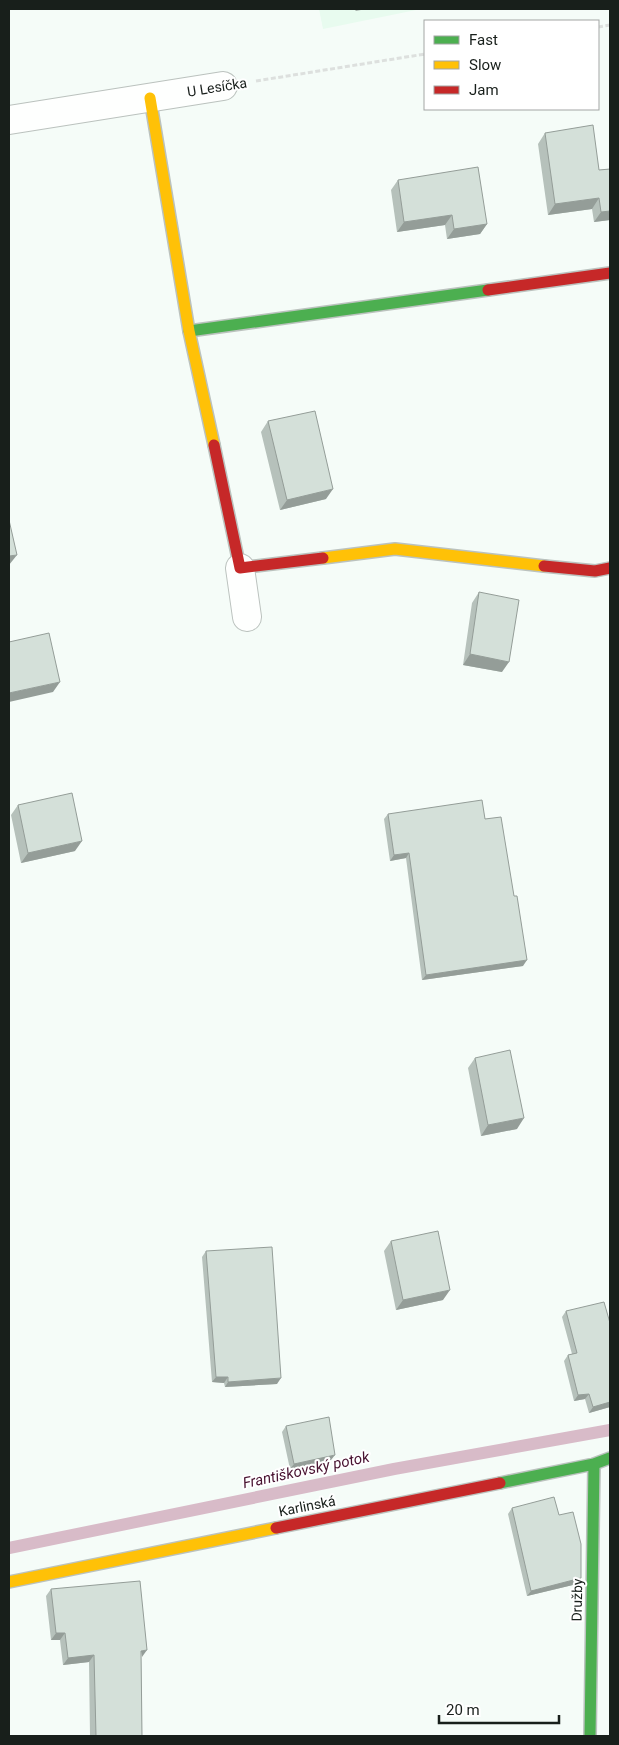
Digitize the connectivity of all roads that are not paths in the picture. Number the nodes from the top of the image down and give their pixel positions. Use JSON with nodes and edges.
{"nodes":[{"id":1,"x":223,"y":86,"type":"road end"},
{"id":2,"x":150,"y":98,"type":"junction"},
{"id":3,"x":9,"y":120,"type":"edge"},
{"id":4,"x":610,"y":273,"type":"edge"},
{"id":5,"x":190,"y":330,"type":"junction"},
{"id":6,"x":240,"y":568,"type":"junction"},
{"id":7,"x":610,"y":568,"type":"edge"},
{"id":8,"x":247,"y":617,"type":"dead end"},
{"id":9,"x":610,"y":1458,"type":"edge"},
{"id":10,"x":594,"y":1464,"type":"junction"},
{"id":11,"x":9,"y":1582,"type":"edge"},
{"id":12,"x":590,"y":1736,"type":"edge"}],
"edges":[{"from":1,"to":2,"type":"street","name":"U Lesíčka"},
{"from":2,"to":3,"type":"street","name":"U Lesíčka"},
{"from":2,"to":5,"type":"street"},
{"from":4,"to":5,"type":"street"},
{"from":5,"to":6,"type":"street"},
{"from":6,"to":7,"type":"street"},
{"from":6,"to":8,"type":"street"},
{"from":9,"to":10,"type":"street","name":"Karlinská"},
{"from":10,"to":11,"type":"street","name":"Karlinská"},
{"from":10,"to":12,"type":"street","name":"Družby"}]}
